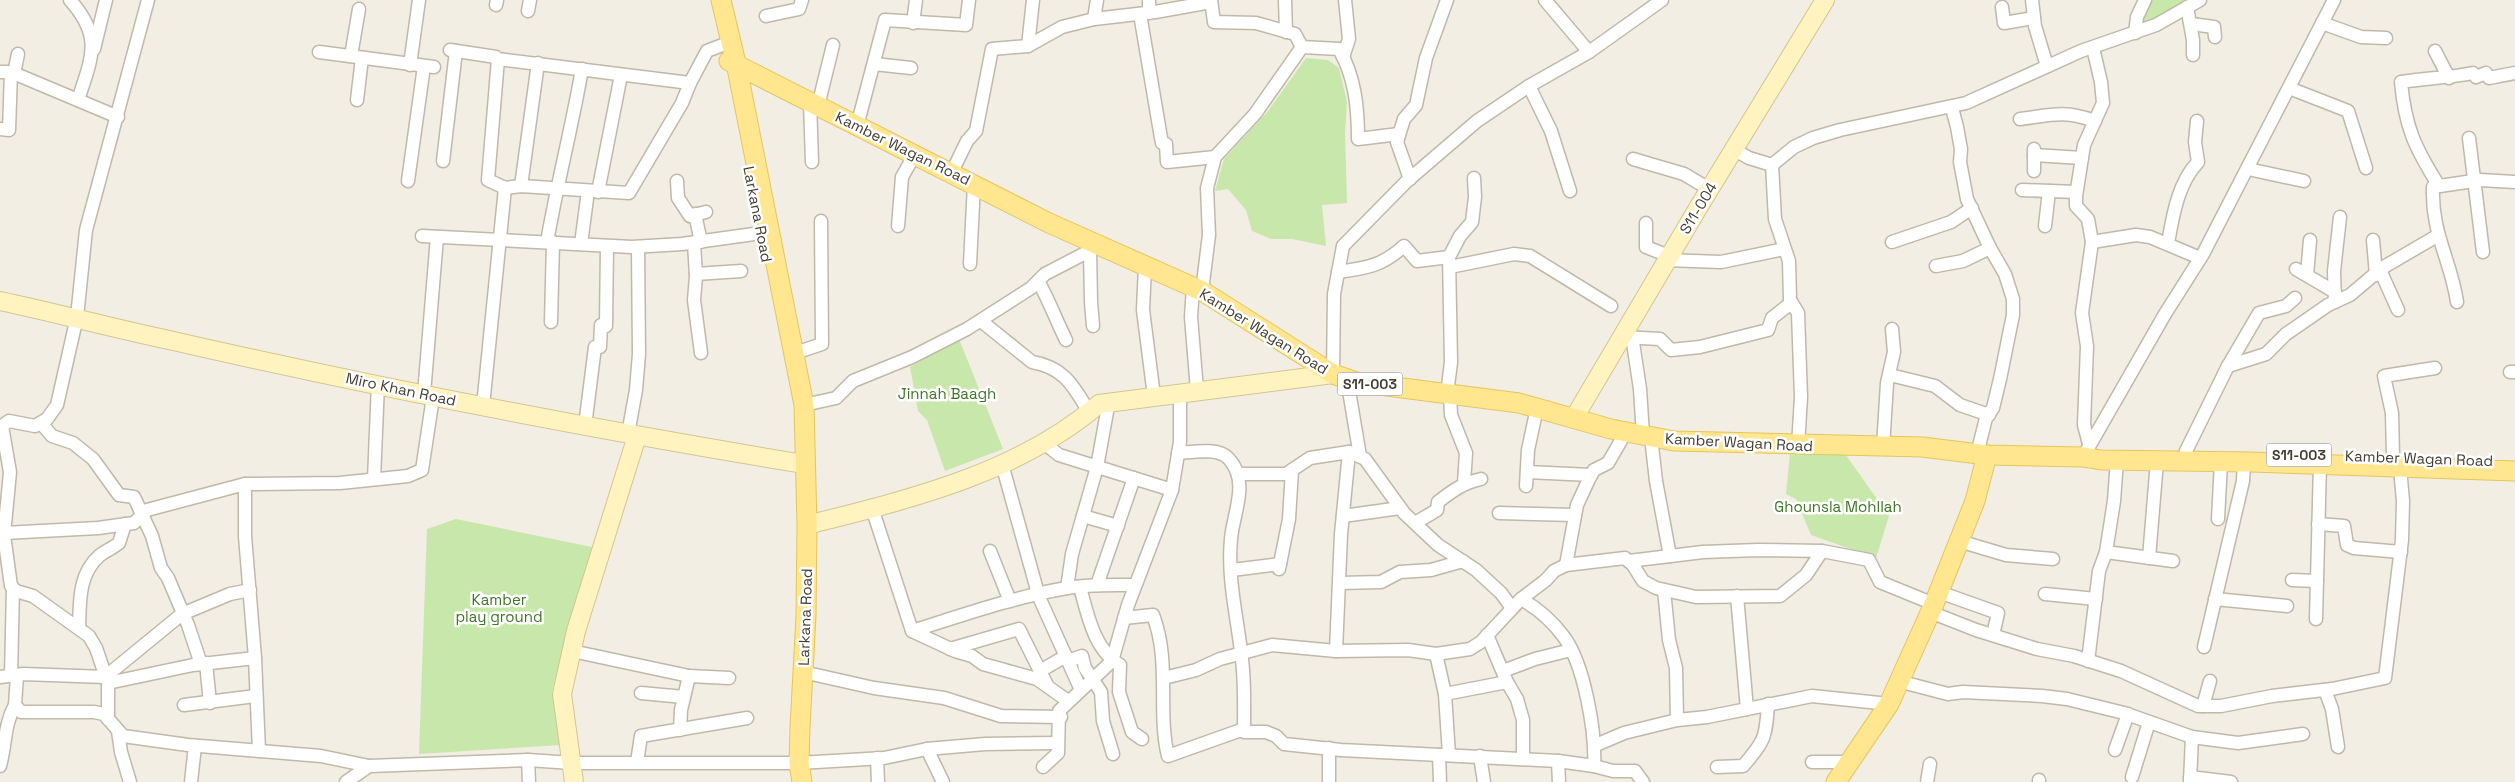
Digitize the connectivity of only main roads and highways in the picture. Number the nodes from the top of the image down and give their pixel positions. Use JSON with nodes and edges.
{"nodes":[{"id":1,"x":714,"y":0,"type":"edge"},
{"id":2,"x":721,"y":0,"type":"edge"},
{"id":3,"x":730,"y":56,"type":"junction"},
{"id":4,"x":804,"y":427,"type":"junction"},
{"id":5,"x":2086,"y":450,"type":"junction"},
{"id":6,"x":1982,"y":454,"type":"junction"},
{"id":7,"x":2515,"y":461,"type":"edge"},
{"id":8,"x":2396,"y":463,"type":"junction"},
{"id":9,"x":2515,"y":471,"type":"edge"},
{"id":10,"x":798,"y":776,"type":"edge"},
{"id":11,"x":1836,"y":782,"type":"edge"}],
"edges":[{"from":1,"to":3,"type":"main road","name":"Larkana Road"},
{"from":2,"to":3,"type":"main road","name":"Larkana Road"},
{"from":3,"to":4,"type":"main road","name":"Larkana Road"},
{"from":3,"to":4,"type":"main road","name":"Larkana Road"},
{"from":3,"to":6,"type":"main road","name":"Kamber Wagan Road","number":"S11-003"},
{"from":4,"to":10,"type":"main road","name":"Larkana Road"},
{"from":5,"to":6,"type":"main road","name":"Kamber Wagan Road","number":"S11-003"},
{"from":5,"to":8,"type":"main road","name":"Kamber Wagan Road","number":"S11-003"},
{"from":5,"to":8,"type":"main road","name":"Kamber Wagan Road","number":"S11-003"},
{"from":6,"to":11,"type":"main road"},
{"from":7,"to":8,"type":"main road","name":"Kamber Wagan Road","number":"S11-003"},
{"from":8,"to":9,"type":"main road","name":"Kamber Wagan Road","number":"S11-003"}]}
